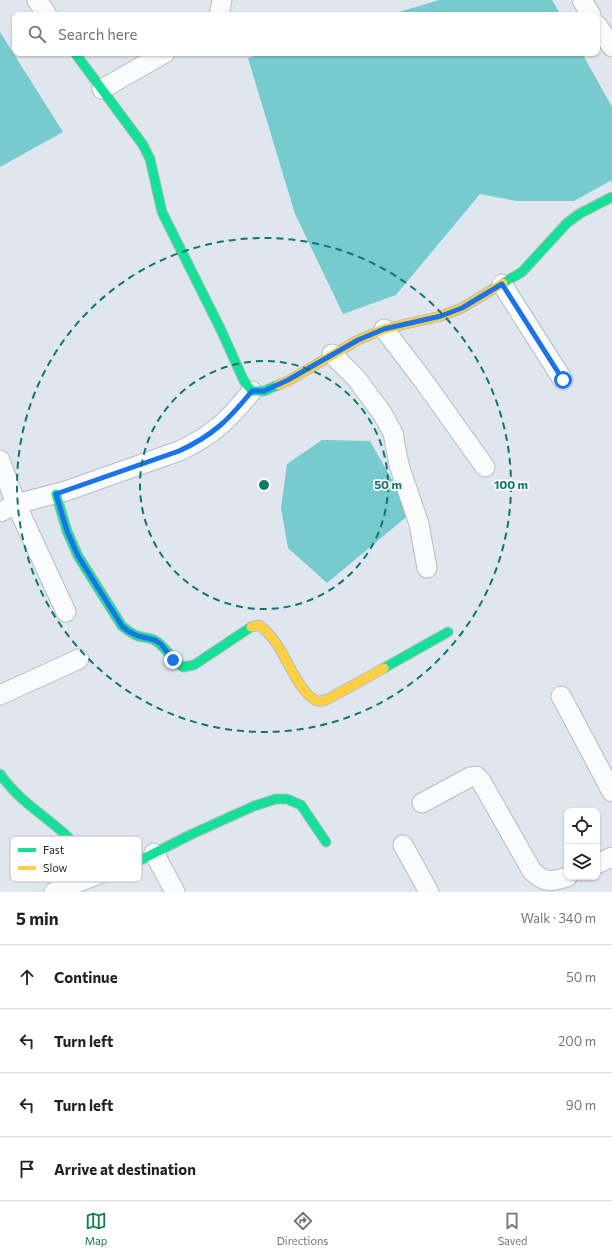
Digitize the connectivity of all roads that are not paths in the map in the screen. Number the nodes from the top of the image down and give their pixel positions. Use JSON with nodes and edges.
{"nodes":[{"id":1,"x":37,"y":0,"type":"edge"},
{"id":2,"x":222,"y":0,"type":"edge"},
{"id":3,"x":582,"y":0,"type":"edge"},
{"id":4,"x":45,"y":12,"type":"edge"},
{"id":5,"x":220,"y":12,"type":"edge"},
{"id":6,"x":589,"y":12,"type":"edge"},
{"id":7,"x":600,"y":29,"type":"edge"},
{"id":8,"x":612,"y":47,"type":"edge"},
{"id":9,"x":77,"y":56,"type":"edge"},
{"id":10,"x":160,"y":56,"type":"edge"},
{"id":11,"x":102,"y":89,"type":"junction"},
{"id":12,"x":612,"y":197,"type":"edge"},
{"id":13,"x":502,"y":284,"type":"junction"},
{"id":14,"x":384,"y":329,"type":"junction"},
{"id":15,"x":332,"y":354,"type":"junction"},
{"id":16,"x":563,"y":380,"type":"dead end"},
{"id":17,"x":252,"y":391,"type":"junction"},
{"id":18,"x":0,"y":460,"type":"edge"},
{"id":19,"x":485,"y":467,"type":"dead end"},
{"id":20,"x":56,"y":494,"type":"junction"},
{"id":21,"x":8,"y":508,"type":"edge"},
{"id":22,"x":427,"y":568,"type":"dead end"},
{"id":23,"x":66,"y":612,"type":"dead end"},
{"id":24,"x":448,"y":632,"type":"dead end"},
{"id":25,"x":79,"y":659,"type":"dead end"},
{"id":26,"x":0,"y":695,"type":"edge"},
{"id":27,"x":561,"y":696,"type":"dead end"},
{"id":28,"x":0,"y":774,"type":"edge"},
{"id":29,"x":612,"y":792,"type":"edge"},
{"id":30,"x":422,"y":803,"type":"dead end"},
{"id":31,"x":66,"y":836,"type":"edge"},
{"id":32,"x":326,"y":842,"type":"dead end"},
{"id":33,"x":403,"y":846,"type":"dead end"},
{"id":34,"x":154,"y":854,"type":"junction"},
{"id":35,"x":612,"y":857,"type":"edge"},
{"id":36,"x":142,"y":860,"type":"edge"},
{"id":37,"x":600,"y":863,"type":"edge"},
{"id":38,"x":564,"y":878,"type":"edge"},
{"id":39,"x":79,"y":882,"type":"edge"},
{"id":40,"x":54,"y":892,"type":"edge"},
{"id":41,"x":175,"y":892,"type":"edge"},
{"id":42,"x":429,"y":892,"type":"edge"}],
"edges":[{"from":1,"to":4,"type":"street"},
{"from":2,"to":5,"type":"street"},
{"from":3,"to":6,"type":"street"},
{"from":7,"to":8,"type":"street"},
{"from":9,"to":11,"type":"street"},
{"from":10,"to":11,"type":"street"},
{"from":11,"to":17,"type":"street"},
{"from":12,"to":13,"type":"street"},
{"from":13,"to":14,"type":"street"},
{"from":13,"to":16,"type":"street"},
{"from":14,"to":15,"type":"street"},
{"from":14,"to":19,"type":"street"},
{"from":15,"to":17,"type":"street"},
{"from":15,"to":22,"type":"street"},
{"from":17,"to":20,"type":"street"},
{"from":18,"to":21,"type":"street"},
{"from":20,"to":21,"type":"street"},
{"from":20,"to":24,"type":"street"},
{"from":21,"to":23,"type":"street"},
{"from":25,"to":26,"type":"street"},
{"from":27,"to":29,"type":"street"},
{"from":28,"to":31,"type":"street"},
{"from":30,"to":38,"type":"street"},
{"from":32,"to":34,"type":"street"},
{"from":33,"to":42,"type":"street"},
{"from":34,"to":36,"type":"street"},
{"from":34,"to":41,"type":"street"},
{"from":35,"to":37,"type":"street"},
{"from":39,"to":40,"type":"street"}]}
